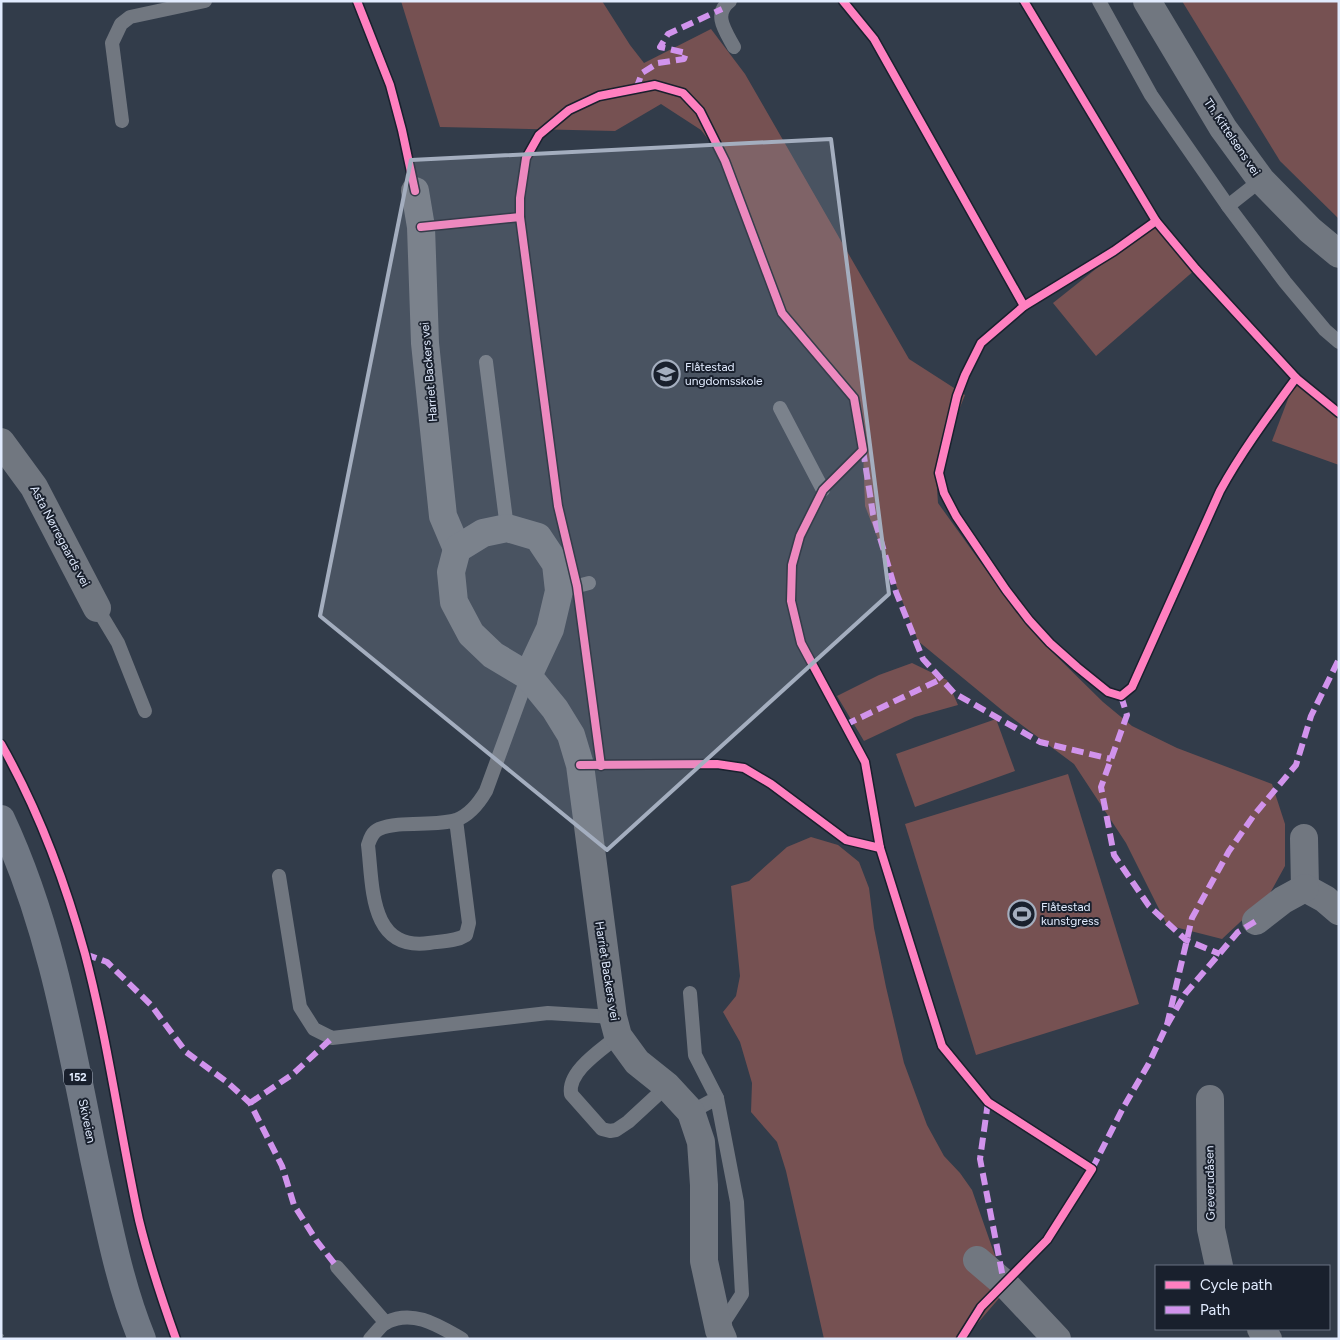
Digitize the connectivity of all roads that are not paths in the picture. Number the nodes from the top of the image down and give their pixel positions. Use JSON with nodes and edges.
{"nodes":[{"id":1,"x":205,"y":1,"type":"edge"},
{"id":2,"x":730,"y":1,"type":"edge"},
{"id":3,"x":1147,"y":1,"type":"edge"},
{"id":4,"x":1100,"y":2,"type":"edge"},
{"id":5,"x":734,"y":47,"type":"dead end"},
{"id":6,"x":122,"y":121,"type":"dead end"},
{"id":7,"x":1261,"y":180,"type":"junction"},
{"id":8,"x":415,"y":191,"type":"dead end"},
{"id":9,"x":1228,"y":206,"type":"junction"},
{"id":10,"x":1339,"y":254,"type":"edge"},
{"id":11,"x":1339,"y":342,"type":"edge"},
{"id":12,"x":486,"y":362,"type":"dead end"},
{"id":13,"x":780,"y":408,"type":"dead end"},
{"id":14,"x":1,"y":442,"type":"edge"},
{"id":15,"x":823,"y":490,"type":"dead end"},
{"id":16,"x":506,"y":528,"type":"junction"},
{"id":17,"x":457,"y":549,"type":"junction"},
{"id":18,"x":589,"y":584,"type":"dead end"},
{"id":19,"x":559,"y":591,"type":"junction"},
{"id":20,"x":97,"y":608,"type":"joint"},
{"id":21,"x":528,"y":676,"type":"junction"},
{"id":22,"x":145,"y":711,"type":"dead end"},
{"id":23,"x":1,"y":819,"type":"edge"},
{"id":24,"x":456,"y":820,"type":"junction"},
{"id":25,"x":1304,"y":838,"type":"dead end"},
{"id":26,"x":278,"y":876,"type":"dead end"},
{"id":27,"x":1305,"y":888,"type":"junction"},
{"id":28,"x":1339,"y":911,"type":"edge"},
{"id":29,"x":1256,"y":920,"type":"dead end"},
{"id":30,"x":690,"y":993,"type":"dead end"},
{"id":31,"x":616,"y":1026,"type":"junction"},
{"id":32,"x":667,"y":1086,"type":"junction"},
{"id":33,"x":717,"y":1098,"type":"junction"},
{"id":34,"x":1210,"y":1099,"type":"dead end"},
{"id":35,"x":691,"y":1112,"type":"junction"},
{"id":36,"x":977,"y":1260,"type":"dead end"},
{"id":37,"x":1219,"y":1265,"type":"edge"},
{"id":38,"x":337,"y":1267,"type":"dead end"},
{"id":39,"x":386,"y":1322,"type":"junction"},
{"id":40,"x":721,"y":1334,"type":"edge"},
{"id":41,"x":142,"y":1339,"type":"edge"},
{"id":42,"x":370,"y":1339,"type":"edge"},
{"id":43,"x":462,"y":1339,"type":"edge"},
{"id":44,"x":1057,"y":1339,"type":"edge"}],
"edges":[{"from":1,"to":6,"type":"lane"},
{"from":2,"to":5,"type":"lane"},
{"from":3,"to":7,"type":"street","name":"Th. Kittelsens vei"},
{"from":4,"to":9,"type":"lane"},
{"from":7,"to":9,"type":"lane"},
{"from":7,"to":10,"type":"street","name":"Th. Kittelsens vei"},
{"from":8,"to":17,"type":"street","name":"Harriet Backers vei"},
{"from":9,"to":11,"type":"lane"},
{"from":12,"to":16,"type":"lane"},
{"from":13,"to":15,"type":"lane"},
{"from":14,"to":20,"type":"street","name":"Asta Nørregaards vei"},
{"from":16,"to":17,"type":"street"},
{"from":16,"to":19,"type":"street"},
{"from":17,"to":21,"type":"street","name":"Harriet Backers vei"},
{"from":18,"to":19,"type":"lane"},
{"from":19,"to":21,"type":"street"},
{"from":20,"to":22,"type":"lane"},
{"from":21,"to":24,"type":"lane"},
{"from":21,"to":31,"type":"street","name":"Harriet Backers vei"},
{"from":23,"to":41,"type":"main road","name":"Skiveien","number":"152"},
{"from":24,"to":24,"type":"lane"},
{"from":25,"to":27,"type":"street"},
{"from":26,"to":31,"type":"lane"},
{"from":27,"to":28,"type":"street"},
{"from":27,"to":29,"type":"street"},
{"from":30,"to":33,"type":"lane"},
{"from":31,"to":32,"type":"street","name":"Harriet Backers vei"},
{"from":31,"to":32,"type":"lane"},
{"from":32,"to":35,"type":"street","name":"Harriet Backers vei"},
{"from":33,"to":35,"type":"lane"},
{"from":33,"to":40,"type":"lane"},
{"from":34,"to":37,"type":"street","name":"Greverudåsen"},
{"from":35,"to":40,"type":"street","name":"Harriet Backers vei"},
{"from":36,"to":44,"type":"street"},
{"from":38,"to":39,"type":"lane"},
{"from":39,"to":42,"type":"lane"},
{"from":39,"to":43,"type":"lane"}]}
